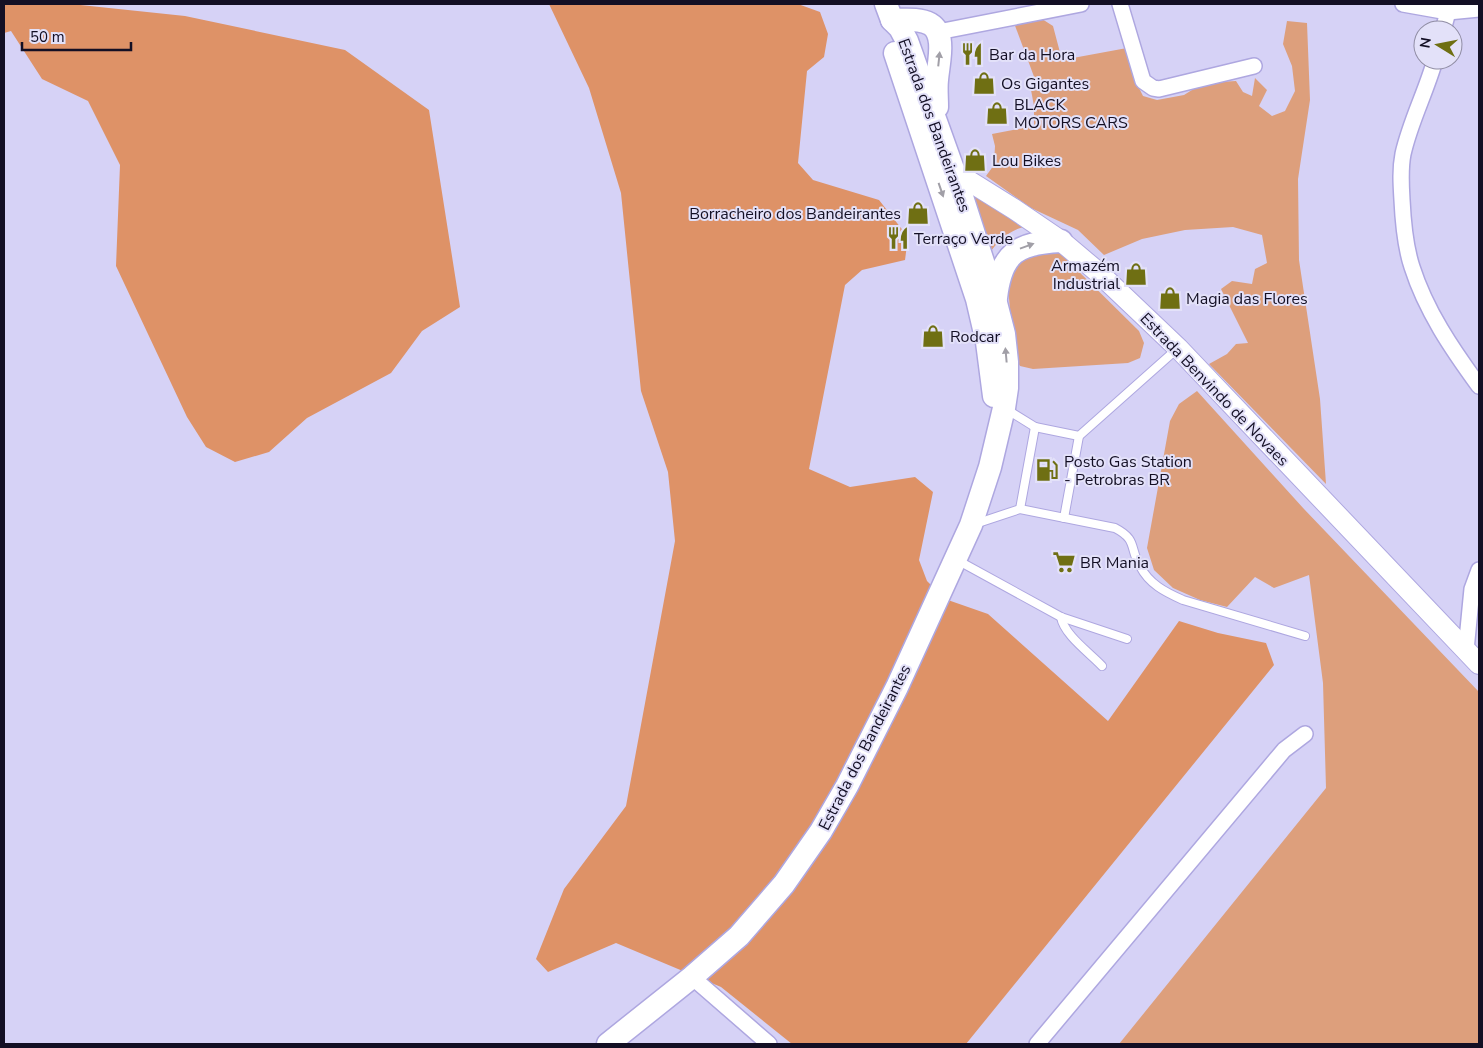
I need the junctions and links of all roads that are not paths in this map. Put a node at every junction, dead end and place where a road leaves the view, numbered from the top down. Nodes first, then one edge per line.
1 (1081, 4) edge
2 (1120, 4) edge
3 (1410, 4) edge
4 (1479, 9) edge
5 (889, 12) edge
6 (1448, 12) junction
7 (1446, 20) edge
8 (938, 32) junction
9 (1254, 66) dead end
10 (1431, 70) edge
11 (932, 135) junction
12 (954, 172) junction
13 (1061, 241) junction
14 (996, 299) junction
15 (1178, 348) junction
16 (1479, 386) edge
17 (1004, 408) junction
18 (1035, 427) junction
19 (1078, 436) junction
20 (997, 437) junction
21 (1020, 509) junction
22 (1064, 518) junction
23 (971, 525) junction
24 (956, 560) junction
25 (1479, 570) edge
26 (1061, 617) junction
27 (1305, 636) dead end
28 (1127, 639) dead end
29 (1466, 650) junction
30 (1479, 664) edge
31 (1102, 666) dead end
32 (1305, 734) dead end
33 (692, 977) junction
34 (608, 1044) edge
35 (769, 1044) edge
36 (1037, 1044) edge

1 - 8 street
2 - 9 street
3 - 6 street
4 - 6 street
5 - 8 main road
5 - 11 main road, Estrada dos Bandeirantes
6 - 7 street
11 -> 8 main road
10 - 16 street
11 - 12 main road, Estrada dos Bandeirantes
11 -> 20 main road, Estrada dos Bandeirantes
12 - 13 street, Estrada Benvindo de Novaes
12 - 14 main road, Estrada dos Bandeirantes
14 -> 13 main road
13 - 15 street, Estrada Benvindo de Novaes
17 -> 14 main road, Estrada dos Bandeirantes
15 - 19 lane
15 - 29 street, Estrada Benvindo de Novaes
17 - 18 lane
17 - 20 main road, Estrada dos Bandeirantes
18 - 19 lane
18 - 21 lane
19 - 22 lane
20 - 23 main road, Estrada dos Bandeirantes
21 - 22 lane
21 - 23 lane
22 - 27 lane
23 - 24 main road, Estrada dos Bandeirantes
24 - 26 lane
24 - 33 main road, Estrada dos Bandeirantes
25 - 29 street
26 - 28 lane
26 - 31 lane
29 - 30 street, Estrada Benvindo de Novaes
32 - 36 street
33 - 34 main road, Estrada dos Bandeirantes
33 - 35 street

